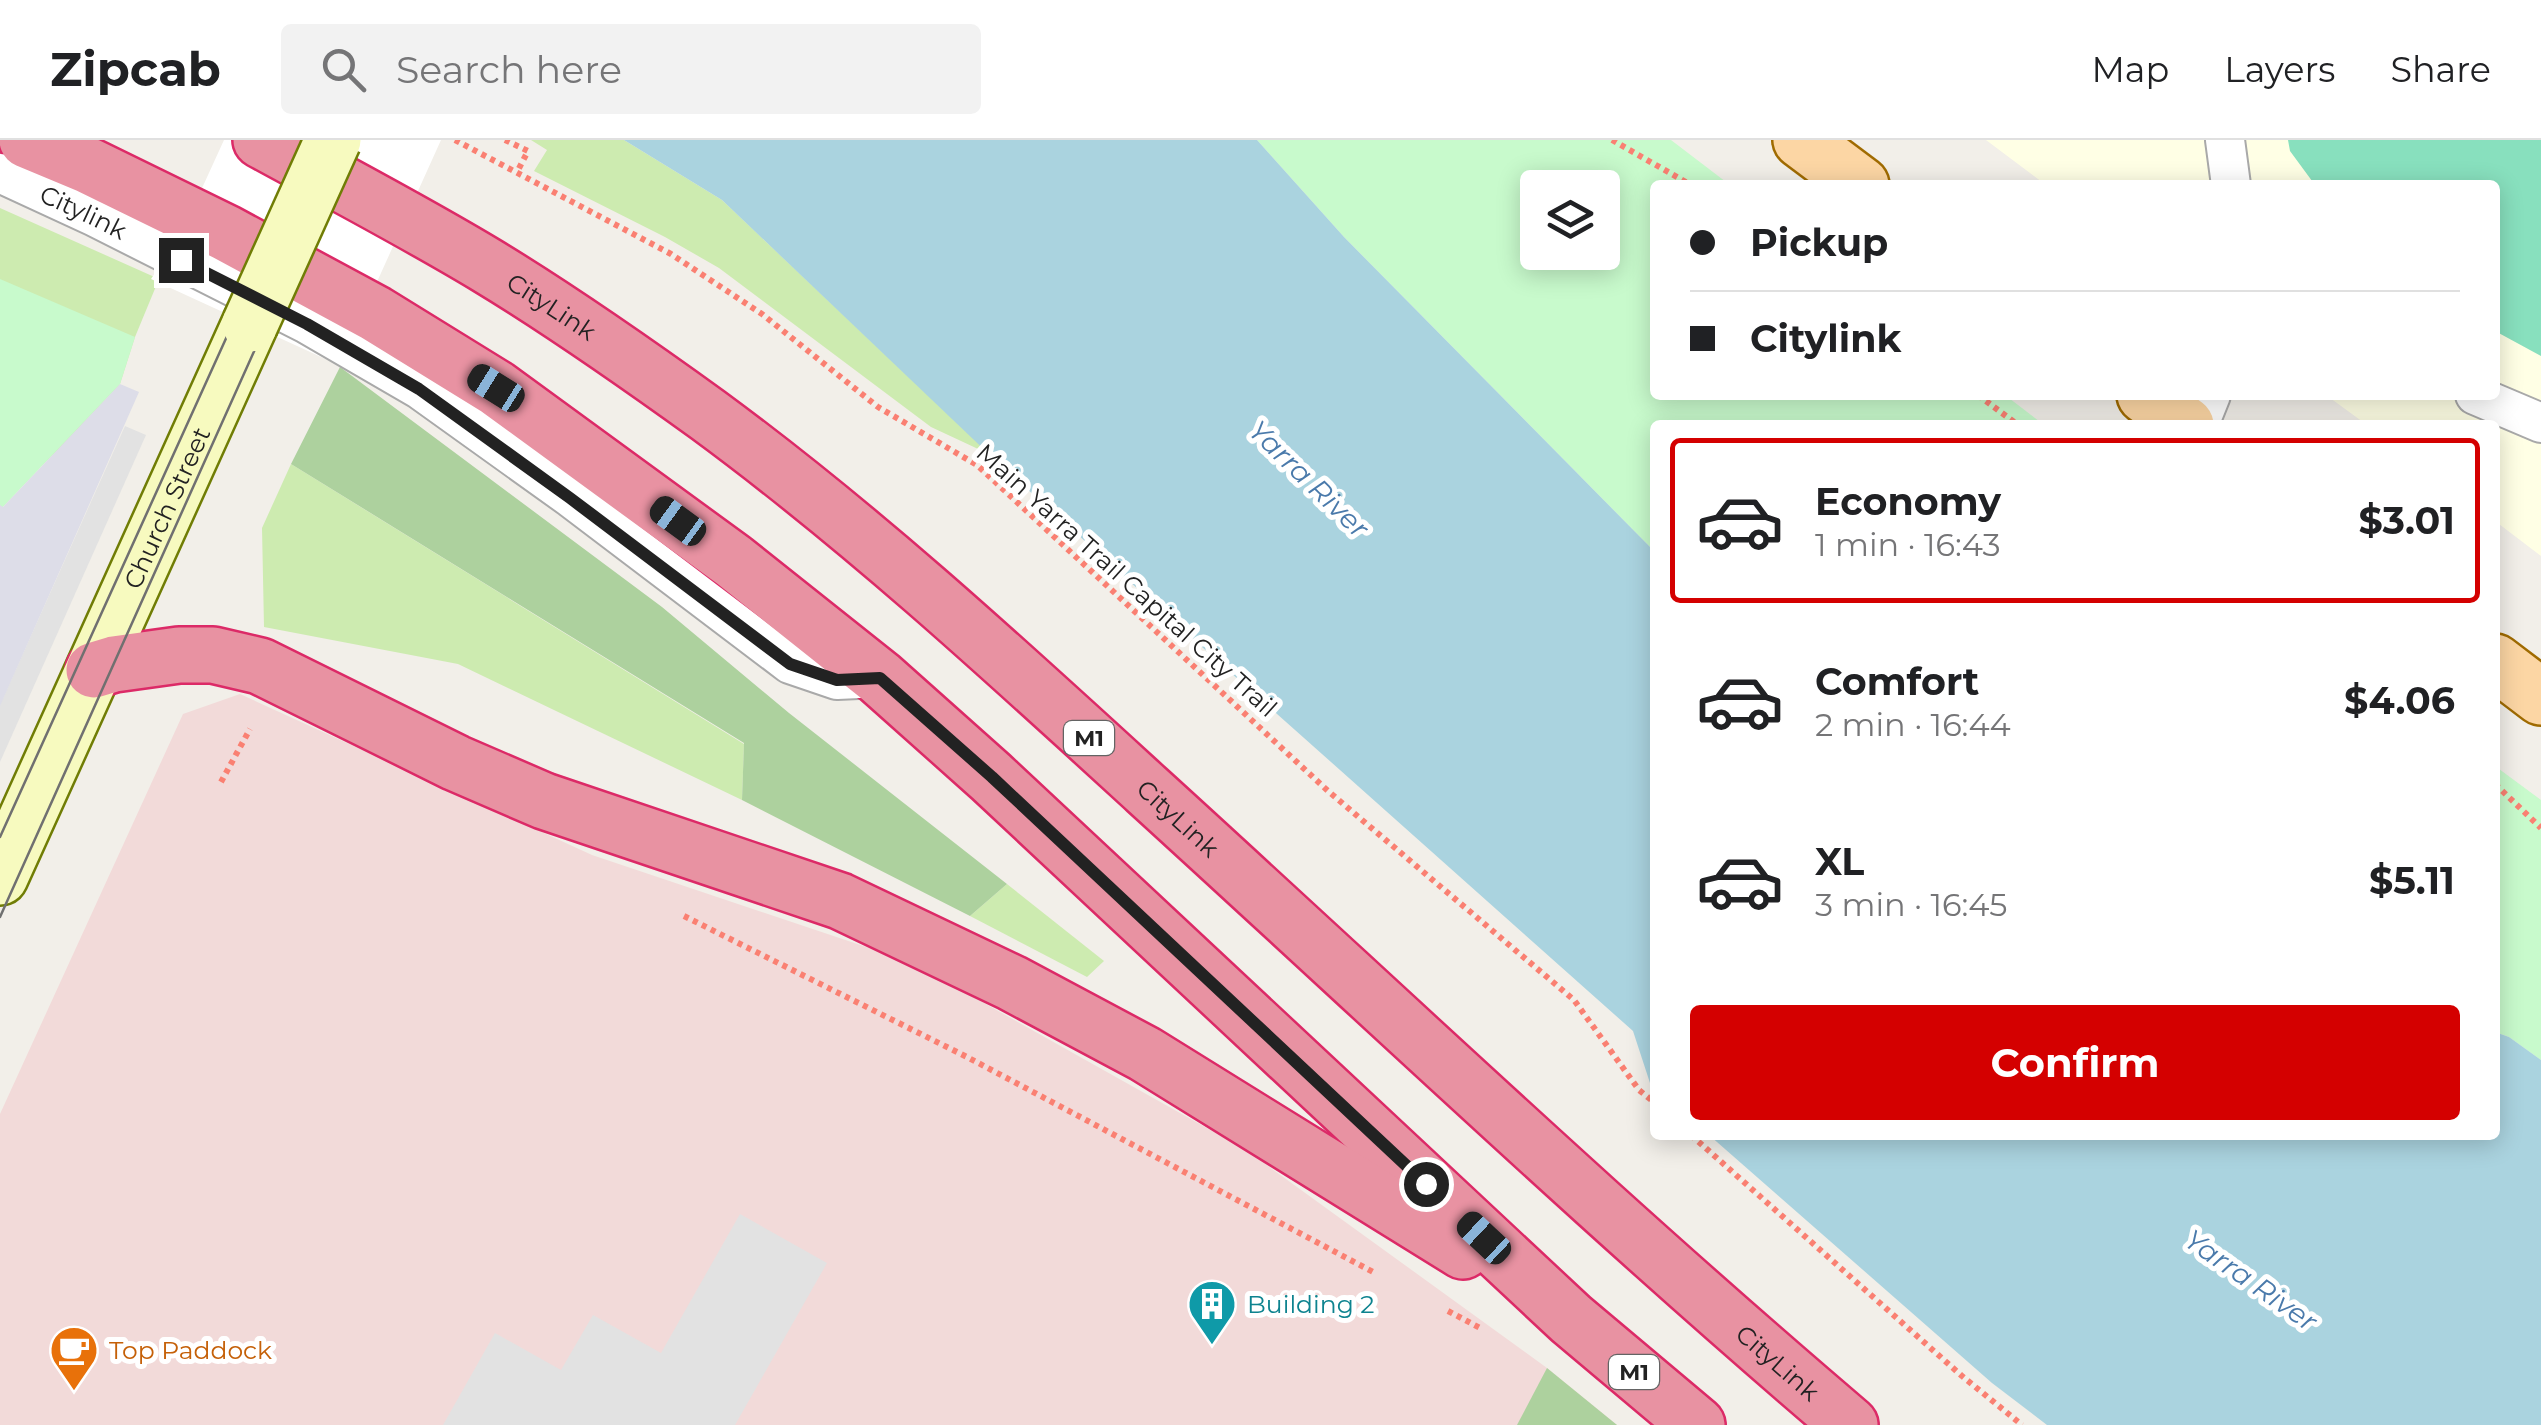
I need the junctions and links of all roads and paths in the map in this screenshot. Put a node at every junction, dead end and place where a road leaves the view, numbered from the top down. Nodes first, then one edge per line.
1 (27, 140) edge
2 (261, 140) edge
3 (333, 140) edge
4 (455, 140) edge
5 (505, 140) edge
6 (1612, 140) edge
7 (1800, 140) edge
8 (2225, 140) edge
9 (517, 172) junction
10 (0, 173) edge
11 (1682, 180) edge
12 (1854, 180) edge
13 (2230, 180) edge
14 (1985, 400) edge
15 (2152, 400) edge
16 (2487, 400) edge
17 (2011, 420) edge
18 (2179, 420) edge
19 (2541, 423) edge
20 (2500, 666) edge
21 (94, 670) junction
22 (880, 678) junction
23 (2541, 698) edge
24 (2500, 789) edge
25 (2541, 828) edge
26 (0, 877) edge
27 (676, 912) dead end
28 (1650, 1099) edge
29 (1697, 1140) edge
30 (1381, 1276) dead end
31 (1432, 1302) dead end
32 (1571, 1319) junction
33 (1482, 1329) dead end
34 (1696, 1425) edge
35 (1850, 1425) edge
36 (2022, 1425) edge

1 - 22 highway, M1
2 - 35 highway, CityLink / M1
3 - 21 main road, Church Street, bridge
4 - 9 path, Main Yarra Trail Capital City Trail
5 - 9 path
6 - 11 path
7 - 12 main road
8 - 13 lane
9 - 28 path, Main Yarra Trail Capital City Trail
10 - 22 lane, Citylink
14 - 17 path
15 - 18 main road
16 - 19 lane
20 - 23 main road
21 - 26 main road, Church Street
21 - 32 highway
22 - 32 highway, M1
24 - 25 path
27 - 30 path
29 - 36 path
31 - 33 path
32 - 34 highway, M1

